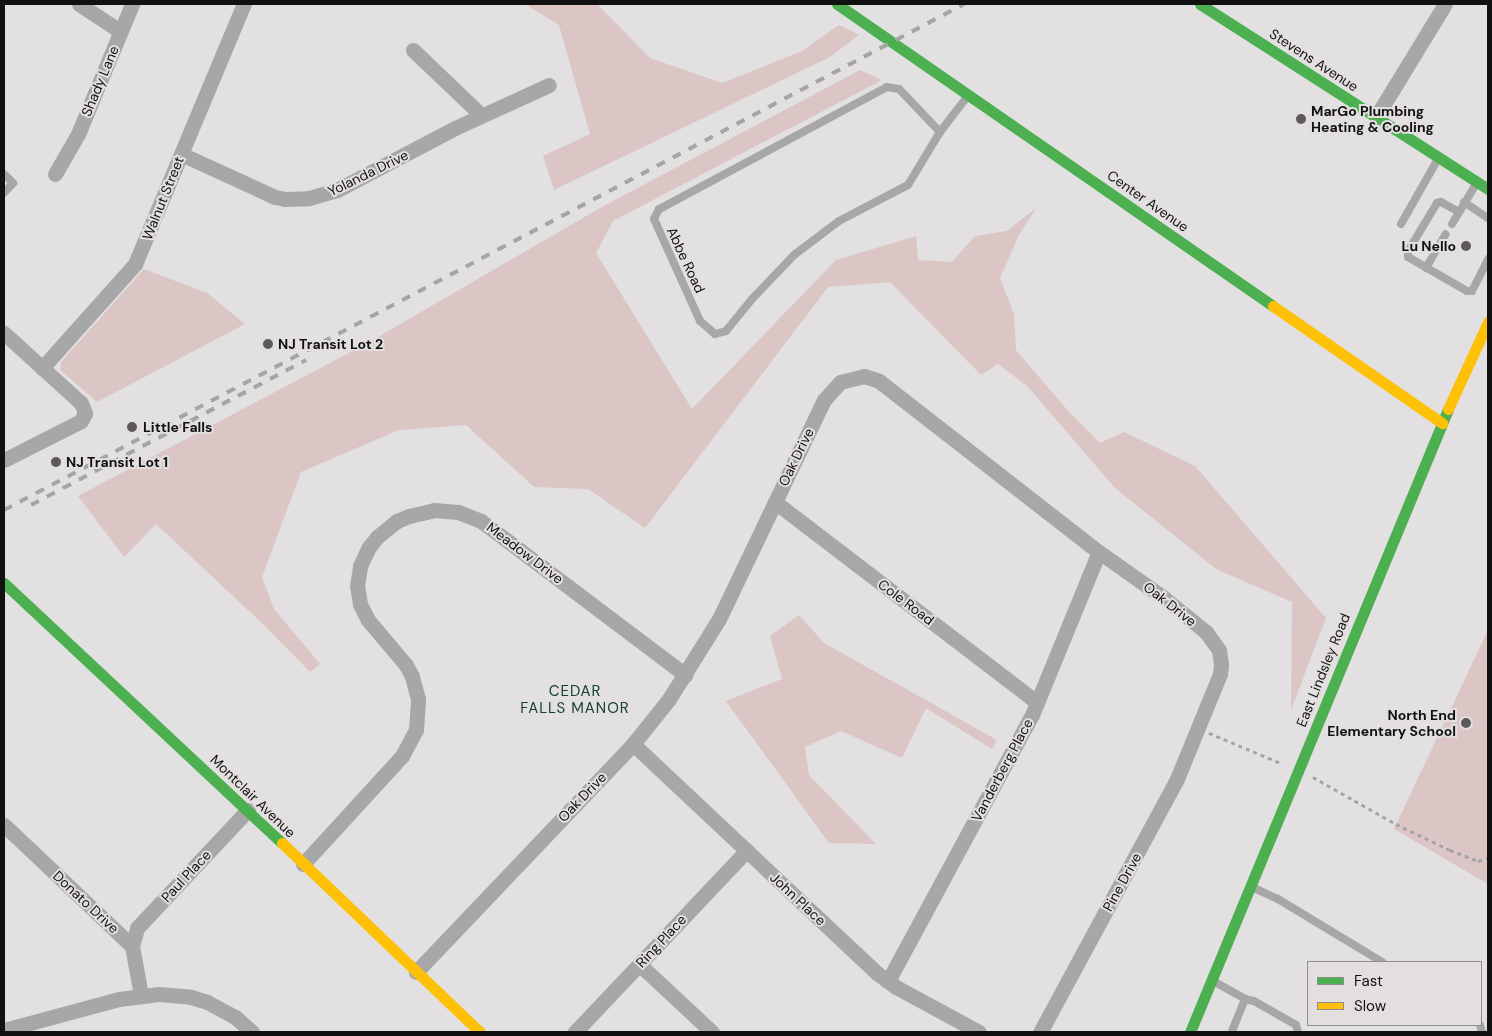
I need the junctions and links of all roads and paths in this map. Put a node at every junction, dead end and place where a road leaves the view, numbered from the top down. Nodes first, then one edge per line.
1 (79, 4) edge
2 (132, 4) edge
3 (244, 4) edge
4 (837, 4) edge
5 (1200, 4) edge
6 (1445, 4) edge
7 (120, 32) junction
8 (414, 50) dead end
9 (549, 85) dead end
10 (968, 95) junction
11 (481, 115) junction
12 (1376, 117) junction
13 (940, 132) junction
14 (181, 154) junction
15 (1439, 158) junction
16 (4, 174) edge
17 (55, 174) dead end
18 (1476, 182) junction
19 (1488, 190) edge
20 (4, 193) edge
21 (1464, 202) junction
22 (1459, 212) junction
23 (1488, 218) edge
24 (1401, 224) dead end
25 (1452, 224) dead end
26 (1446, 234) dead end
27 (1488, 259) edge
28 (1426, 268) junction
29 (1480, 276) junction
30 (1488, 279) edge
31 (1488, 322) edge
32 (4, 333) edge
33 (42, 368) junction
34 (1442, 422) junction
35 (4, 460) edge
36 (775, 502) junction
37 (1099, 552) junction
38 (4, 583) edge
39 (685, 675) junction
40 (1037, 702) junction
41 (1199, 729) junction
42 (633, 744) junction
43 (1298, 770) junction
44 (248, 810) junction
45 (4, 825) edge
46 (747, 850) junction
47 (1488, 858) edge
48 (302, 864) junction
49 (1250, 886) junction
50 (132, 946) junction
51 (1380, 961) edge
52 (639, 964) junction
53 (416, 972) junction
54 (1211, 980) junction
55 (888, 982) junction
56 (141, 994) junction
57 (1245, 999) junction
58 (4, 1030) edge
59 (252, 1032) edge
60 (480, 1032) edge
61 (575, 1032) edge
62 (712, 1032) edge
63 (979, 1032) edge
64 (1040, 1032) edge
65 (1190, 1032) edge
66 (1232, 1032) edge
67 (1298, 1032) edge

1 - 7 street, Shady Lane
2 - 7 street
3 - 14 street, Walnut Street
4 - 10 street, Center Avenue
5 - 12 street, Stevens Avenue
6 - 12 street
7 - 17 street, Shady Lane
8 - 11 street
9 - 11 street, Yolanda Drive
10 - 13 lane, Abbe Road
10 - 34 street, Center Avenue
11 - 14 street, Yolanda Drive
12 - 15 street, Stevens Avenue
13 - 13 lane, Abbe Road
14 - 33 street, Walnut Street
15 - 18 street, Stevens Avenue
15 - 24 lane
16 - 20 lane
18 - 19 street, Stevens Avenue
18 - 21 lane
21 - 22 lane
21 - 23 lane
22 - 25 lane
22 - 28 lane
26 - 28 lane
27 - 29 lane
28 - 29 lane
29 - 30 lane
31 - 34 street, East Lindsley Road
32 - 33 street
33 - 35 street
34 - 43 street, East Lindsley Road
36 - 37 street, Oak Drive
36 - 39 street, Oak Drive
36 - 40 street, Cole Road
37 - 40 street, Vanderberg Place
37 - 41 street, Oak Drive
38 - 44 street, Montclair Avenue
39 - 42 street, Oak Drive
39 - 48 street, Meadow Drive
40 - 55 street, Vanderberg Place
41 - 43 path
41 - 64 street, Pine Drive
42 - 46 street, John Place
42 - 53 street, Oak Drive
43 - 47 path
43 - 49 street, East Lindsley Road
44 - 48 street, Montclair Avenue
44 - 50 street, Paul Place
45 - 50 street, Donato Drive
46 - 52 street, Ring Place
46 - 55 street, John Place
48 - 53 street, Montclair Avenue
49 - 51 lane
49 - 54 street, East Lindsley Road
50 - 56 street
52 - 61 street, Ring Place
52 - 62 street
53 - 60 street, Montclair Avenue
54 - 57 lane
54 - 65 street, East Lindsley Road
55 - 63 street, John Place
56 - 58 street
56 - 59 street
57 - 66 lane
57 - 67 lane

